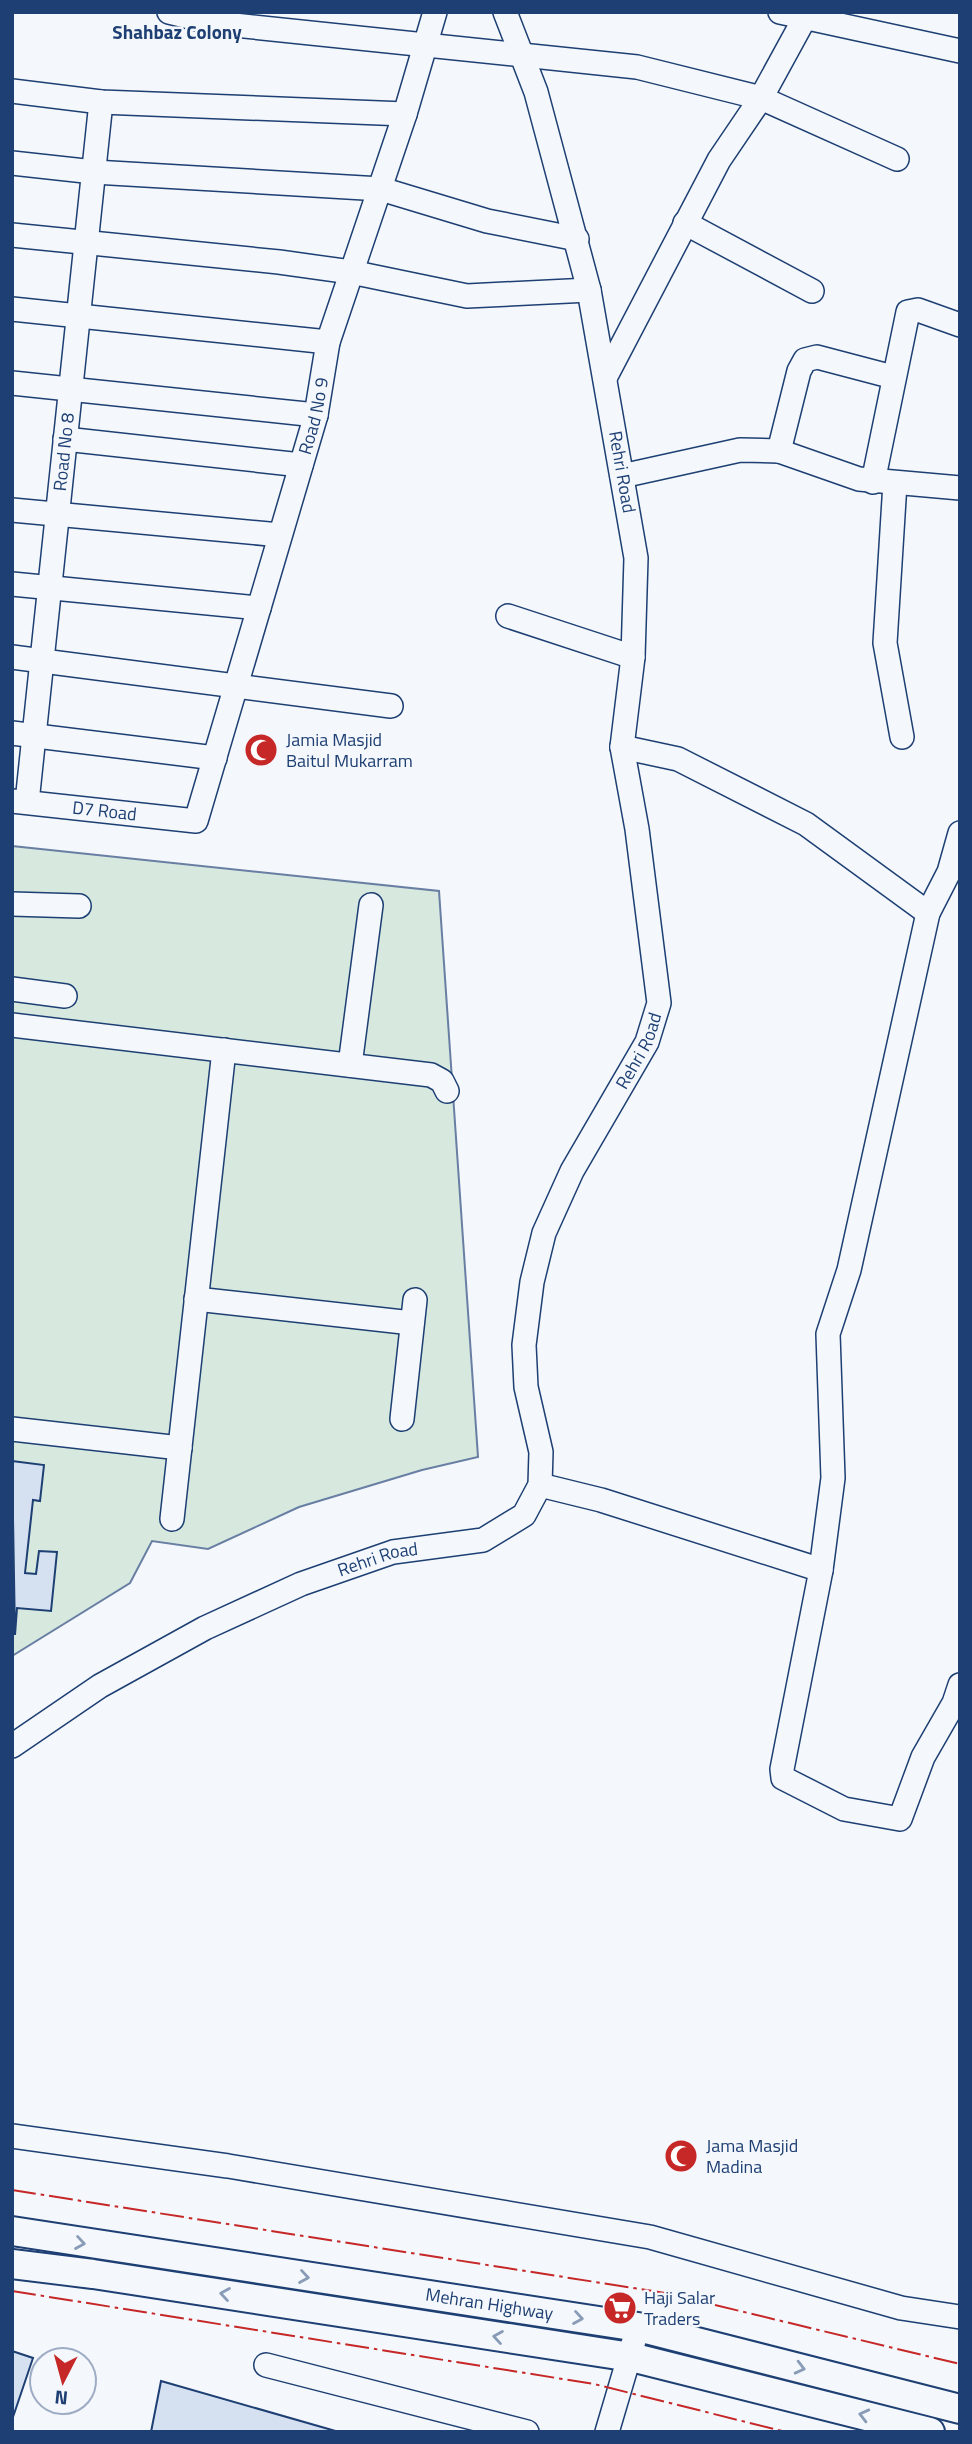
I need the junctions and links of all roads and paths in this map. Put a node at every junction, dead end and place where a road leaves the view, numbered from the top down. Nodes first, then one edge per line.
1 (169, 12) edge
2 (435, 12) edge
3 (506, 12) edge
4 (780, 12) edge
5 (808, 15) edge
6 (426, 44) junction
7 (960, 51) edge
8 (522, 57) junction
9 (12, 91) edge
10 (761, 98) junction
11 (101, 102) junction
12 (405, 114) junction
13 (897, 159) dead end
14 (12, 163) edge
15 (94, 172) junction
16 (381, 189) junction
17 (685, 223) junction
18 (12, 235) edge
19 (577, 239) junction
20 (86, 241) junction
21 (351, 272) junction
22 (589, 290) junction
23 (812, 291) dead end
24 (12, 309) edge
25 (78, 316) junction
26 (960, 325) edge
27 (328, 342) junction
28 (893, 377) junction
29 (605, 378) junction
30 (12, 383) edge
31 (71, 388) junction
32 (316, 415) junction
33 (65, 439) junction
34 (779, 451) junction
35 (302, 465) junction
36 (622, 476) junction
37 (884, 483) junction
38 (960, 488) edge
39 (12, 510) edge
40 (58, 514) junction
41 (280, 536) junction
42 (12, 584) edge
43 (50, 587) junction
44 (259, 608) junction
45 (508, 616) dead end
46 (12, 657) edge
47 (633, 657) junction
48 (42, 661) junction
49 (236, 685) junction
50 (391, 706) dead end
51 (23, 734) edge
52 (902, 737) dead end
53 (622, 747) junction
54 (215, 758) junction
55 (19, 801) edge
56 (196, 821) joint
57 (960, 834) edge
58 (12, 904) edge
59 (371, 905) dead end
60 (79, 906) dead end
61 (928, 913) junction
62 (12, 989) edge
63 (65, 996) dead end
64 (12, 1025) edge
65 (223, 1050) junction
66 (349, 1065) junction
67 (446, 1090) dead end
68 (197, 1299) junction
69 (402, 1419) dead end
70 (12, 1429) edge
71 (180, 1448) junction
72 (540, 1485) junction
73 (173, 1519) dead end
74 (821, 1570) junction
75 (960, 1685) edge
76 (12, 1745) edge
77 (12, 2136) edge
78 (12, 2231) edge
79 (12, 2264) edge
80 (960, 2317) edge
81 (638, 2327) junction
82 (631, 2357) junction
83 (265, 2365) dead end
84 (960, 2409) edge
85 (915, 2430) edge
86 (527, 2432) edge
87 (607, 2432) edge

1 - 6 street
2 - 6 street, Road No 9
3 - 8 street, Rehri Road
4 - 5 street
5 - 7 street
5 - 10 street
6 - 8 street
6 - 12 street, Road No 9
8 - 10 street
8 - 19 street, Rehri Road
9 - 11 street
10 - 13 street
10 - 17 street
11 - 12 street
11 - 15 street, Road No 8
12 - 16 street, Road No 9
14 - 15 street
15 - 16 street
15 - 20 street, Road No 8
16 - 19 street
16 - 21 street, Road No 9
17 - 23 street
17 - 29 street
18 - 20 street
19 - 22 street, Rehri Road
20 - 21 street
20 - 25 street, Road No 8
21 - 22 street
21 - 27 street, Road No 9
22 - 29 street, Rehri Road
24 - 25 street
25 - 27 street
25 - 31 street, Road No 8
26 - 28 street
27 - 32 street, Road No 9
28 - 34 street
28 - 37 street
29 - 36 street, Rehri Road
30 - 31 street
31 - 32 street
31 - 33 street, Road No 8
32 - 35 street, Road No 9
33 - 35 street
33 - 40 street, Road No 8
34 - 36 street
34 - 37 street
35 - 41 street, Road No 9
36 - 47 street, Rehri Road
37 - 38 street
37 - 52 street
39 - 40 street
40 - 41 street
40 - 43 street, Road No 8
41 - 44 street, Road No 9
42 - 43 street
43 - 44 street
43 - 48 street, Road No 8
44 - 49 street, Road No 9
45 - 47 street
46 - 48 street
47 - 53 street, Rehri Road
48 - 49 street
48 - 51 street, Road No 8
49 - 50 street
49 - 54 street, Road No 9
51 - 54 street
51 - 55 street, Road No 8
53 - 61 street
53 - 72 street, Rehri Road
54 - 56 street, Road No 9
55 - 56 street, D7 Road
57 - 61 street
58 - 60 street
59 - 66 street
61 - 74 street
62 - 63 street
64 - 65 street
65 - 66 street
65 - 68 street
66 - 67 street
68 - 69 street
68 - 71 street
70 - 71 street
71 - 73 street
72 - 74 street
72 - 76 street, Rehri Road
74 - 75 street
77 - 80 street
78 -> 81 main road, Mehran Highway
82 -> 79 main road
81 - 82 street
81 -> 84 main road, Mehran Highway
85 -> 82 main road
82 - 87 street
83 - 86 street

